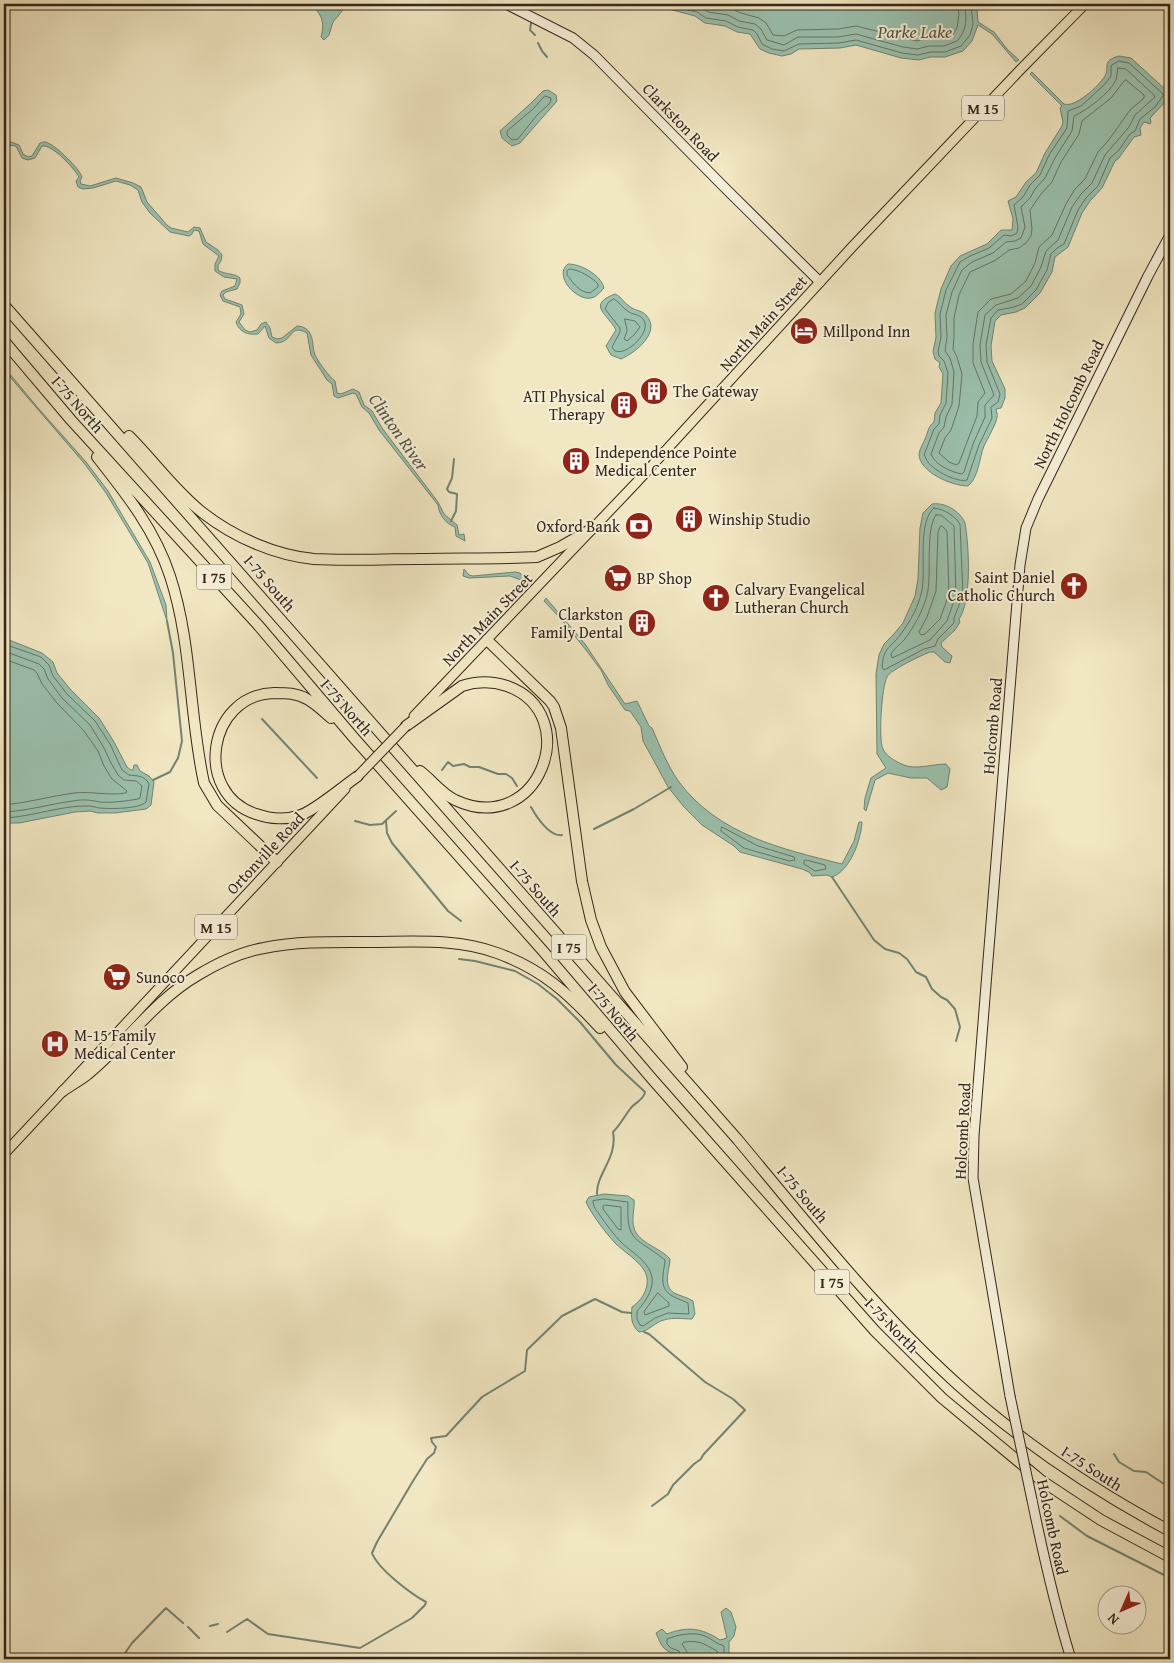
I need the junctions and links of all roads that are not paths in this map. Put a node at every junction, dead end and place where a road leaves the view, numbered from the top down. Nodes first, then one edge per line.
1 (506, 4) edge
2 (1084, 6) edge
3 (1170, 235) edge
4 (820, 282) junction
5 (4, 304) edge
6 (4, 341) edge
7 (75, 384) junction
8 (72, 420) junction
9 (595, 527) junction
10 (1018, 595) joint
11 (487, 640) junction
12 (406, 726) junction
13 (354, 738) junction
14 (399, 755) junction
15 (358, 776) junction
16 (277, 862) junction
17 (653, 1080) junction
18 (63, 1090) junction
19 (738, 1140) junction
20 (4, 1154) edge
21 (1170, 1530) edge
22 (1170, 1557) edge
23 (1071, 1659) edge

1 - 4 street, Clarkston Road
2 - 4 main road, North Main Street / M 15
3 - 10 street, North Holcomb Road
4 - 9 main road, North Main Street / M 15
5 - 7 highway, I-75 South / I 75
6 - 8 highway, I-75 North / I 75
7 - 9 highway
7 - 14 highway, I-75 South / I 75
8 - 13 highway, I-75 North / I 75
8 - 16 highway
9 - 11 main road, North Main Street / M 15
10 - 23 street, Holcomb Road, bridge
11 - 12 main road, North Main Street / M 15
11 - 19 highway
12 - 14 highway
12 - 15 main road, Ortonville Road / M 15, bridge
13 - 15 highway
13 - 17 highway, I-75 North / I 75
14 - 19 highway, I-75 South / I 75
15 - 16 main road, Ortonville Road / M 15
16 - 18 main road, Ortonville Road / M 15
17 - 18 highway
17 - 22 highway, I-75 North / I 75
18 - 20 main road, Ortonville Road / M 15
19 - 21 highway, I-75 South / I 75

